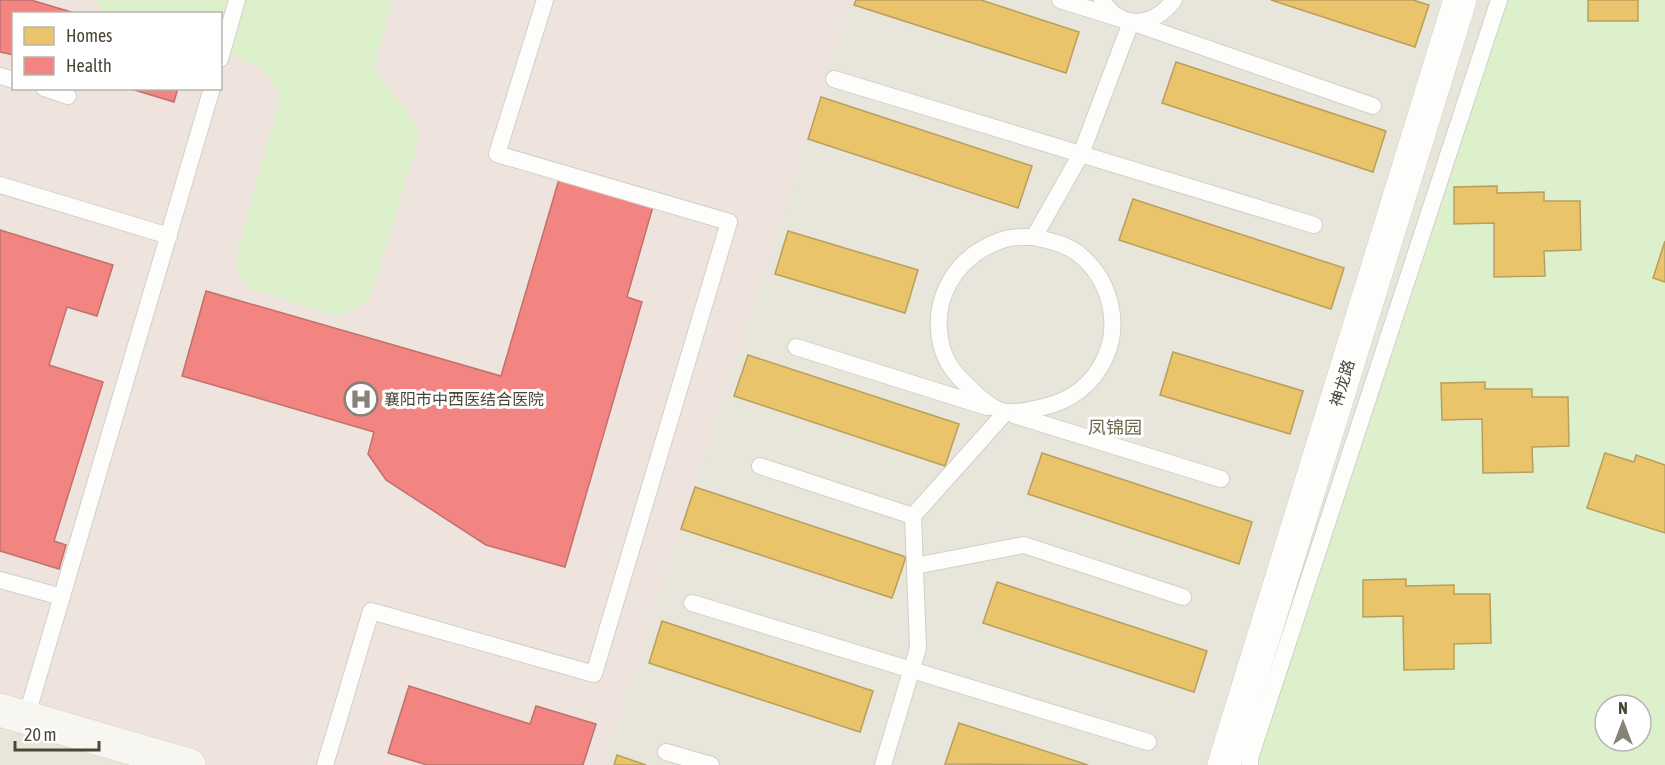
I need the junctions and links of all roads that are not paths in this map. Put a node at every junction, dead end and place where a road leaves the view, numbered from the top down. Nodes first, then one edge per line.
1 (237, 0) edge
2 (545, 0) edge
3 (1060, 0) edge
4 (1102, 0) edge
5 (1174, 0) edge
6 (1460, 0) edge
7 (1499, 0) edge
8 (1131, 22) junction
9 (222, 52) edge
10 (834, 79) dead end
11 (50, 90) edge
12 (211, 90) edge
13 (68, 96) dead end
14 (1373, 106) dead end
15 (1081, 154) junction
16 (0, 185) edge
17 (1314, 225) dead end
18 (169, 236) junction
19 (1034, 237) junction
20 (796, 347) dead end
21 (1005, 413) junction
22 (760, 466) dead end
23 (1221, 479) dead end
24 (913, 516) junction
25 (915, 566) junction
26 (0, 580) edge
27 (62, 597) junction
28 (1183, 597) dead end
29 (692, 603) dead end
30 (912, 670) junction
31 (13, 714) edge
32 (1148, 742) dead end
33 (666, 752) dead end
34 (189, 765) edge
35 (325, 765) edge
36 (711, 765) edge
37 (883, 765) edge
38 (1224, 765) edge
39 (1250, 765) edge

1 - 9 lane
2 - 35 lane
3 - 8 lane
4 - 8 lane
5 - 8 lane
6 - 38 street, 神龙路
7 - 39 lane
8 - 14 lane
8 - 15 lane
10 - 15 lane
11 - 13 lane
12 - 18 lane
15 - 17 lane
15 - 19 lane
16 - 18 lane
18 - 27 lane
19 - 21 lane
19 - 21 lane
20 - 21 lane
21 - 23 lane
21 - 24 lane
22 - 24 lane
24 - 25 lane
25 - 28 lane
25 - 30 lane
26 - 27 lane
27 - 31 lane
29 - 30 lane
30 - 32 lane
30 - 37 lane
31 - 34 street
33 - 36 lane

